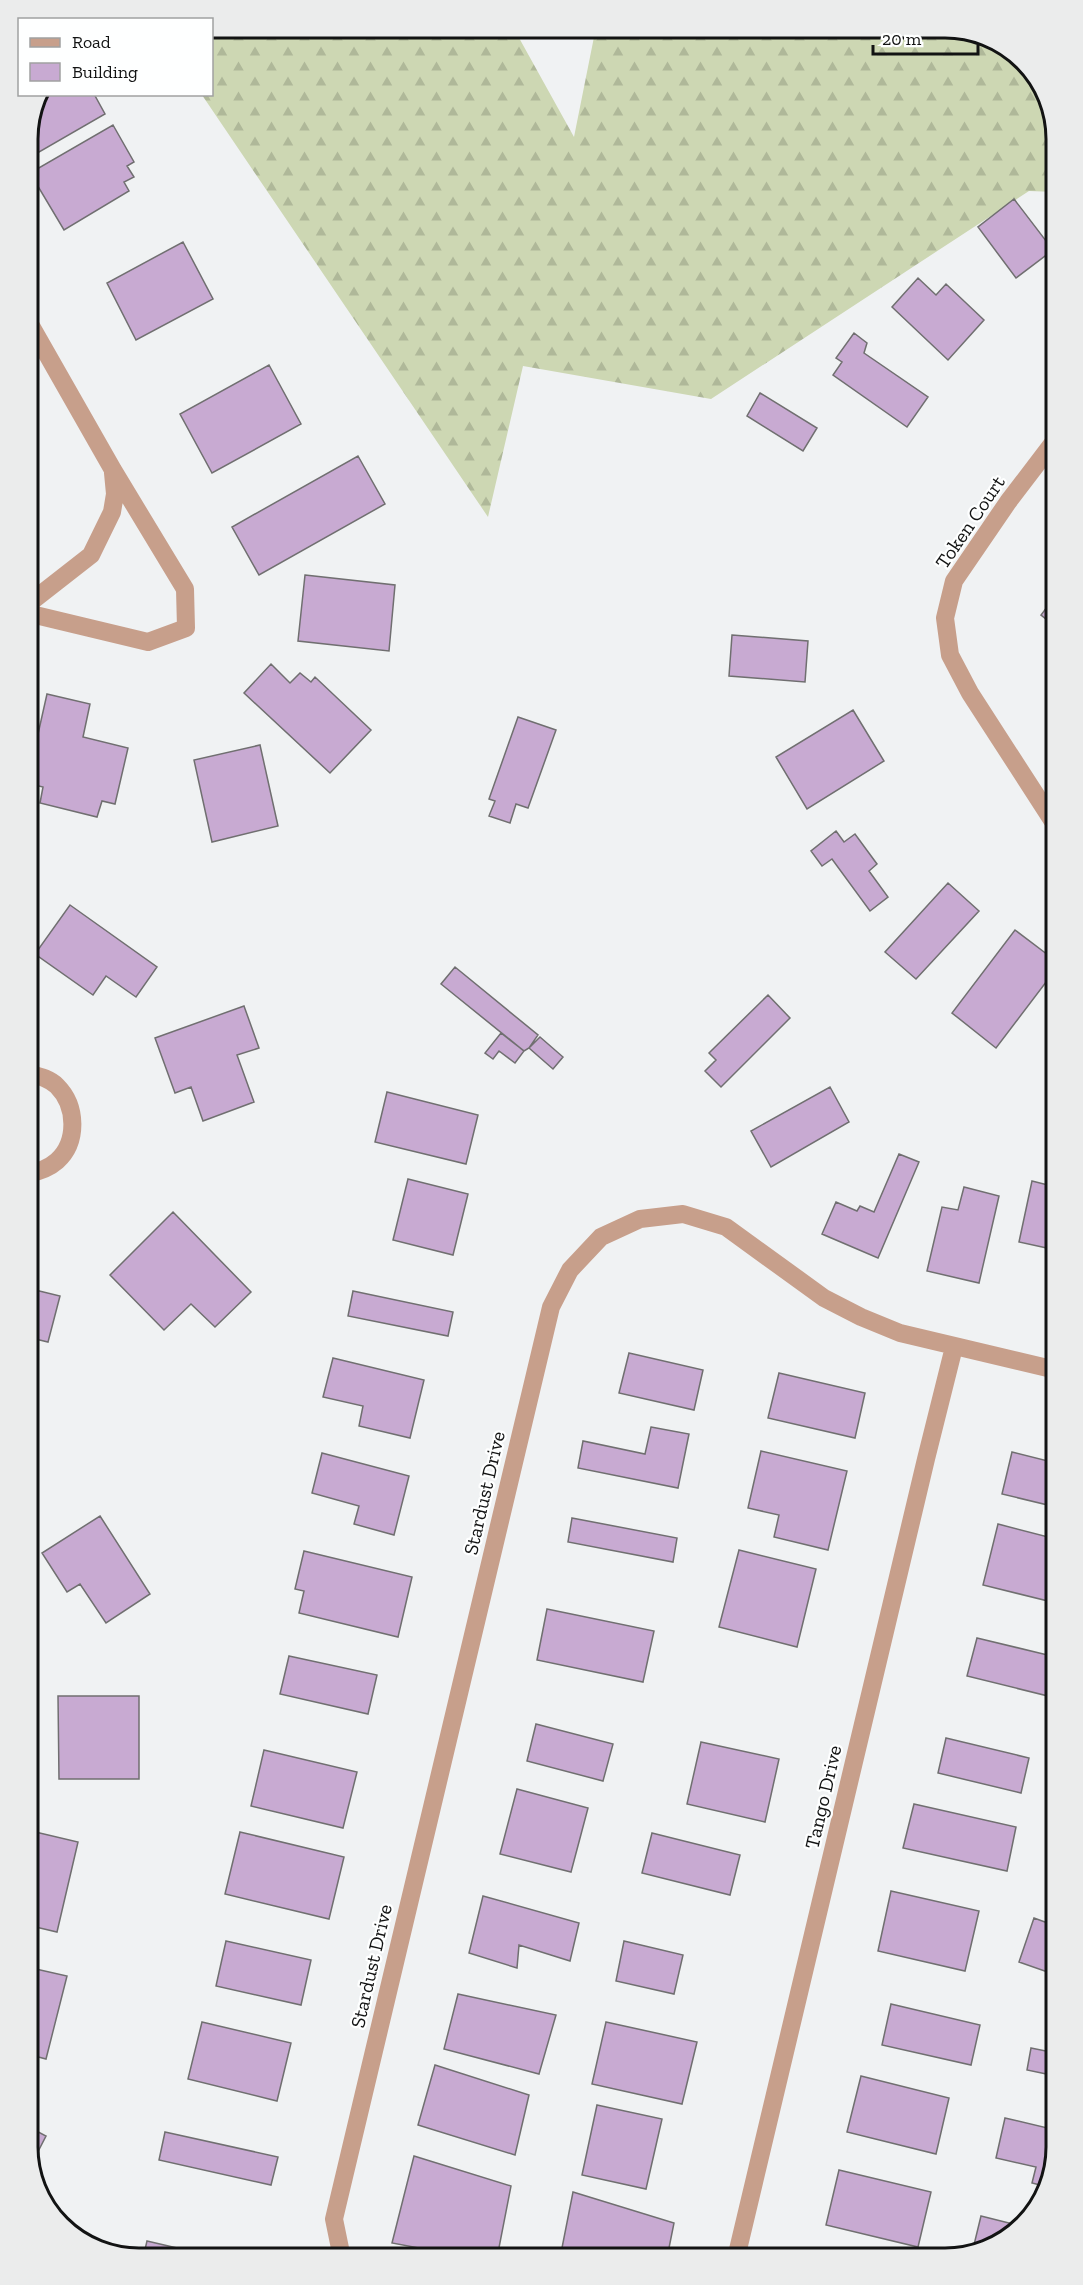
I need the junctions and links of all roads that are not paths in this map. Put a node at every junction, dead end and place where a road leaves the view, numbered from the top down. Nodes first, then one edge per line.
1 (38, 338) edge
2 (1046, 452) edge
3 (113, 470) junction
4 (38, 596) edge
5 (38, 616) edge
6 (1046, 811) edge
7 (38, 1075) edge
8 (38, 1171) edge
9 (954, 1347) junction
10 (1046, 1368) edge
11 (340, 2247) edge
12 (738, 2248) edge

1 - 3 street
2 - 6 street, Token Court
3 - 4 street
3 - 5 street
7 - 8 street
9 - 10 street, Stardust Drive
9 - 11 street, Stardust Drive
9 - 12 street, Tango Drive

